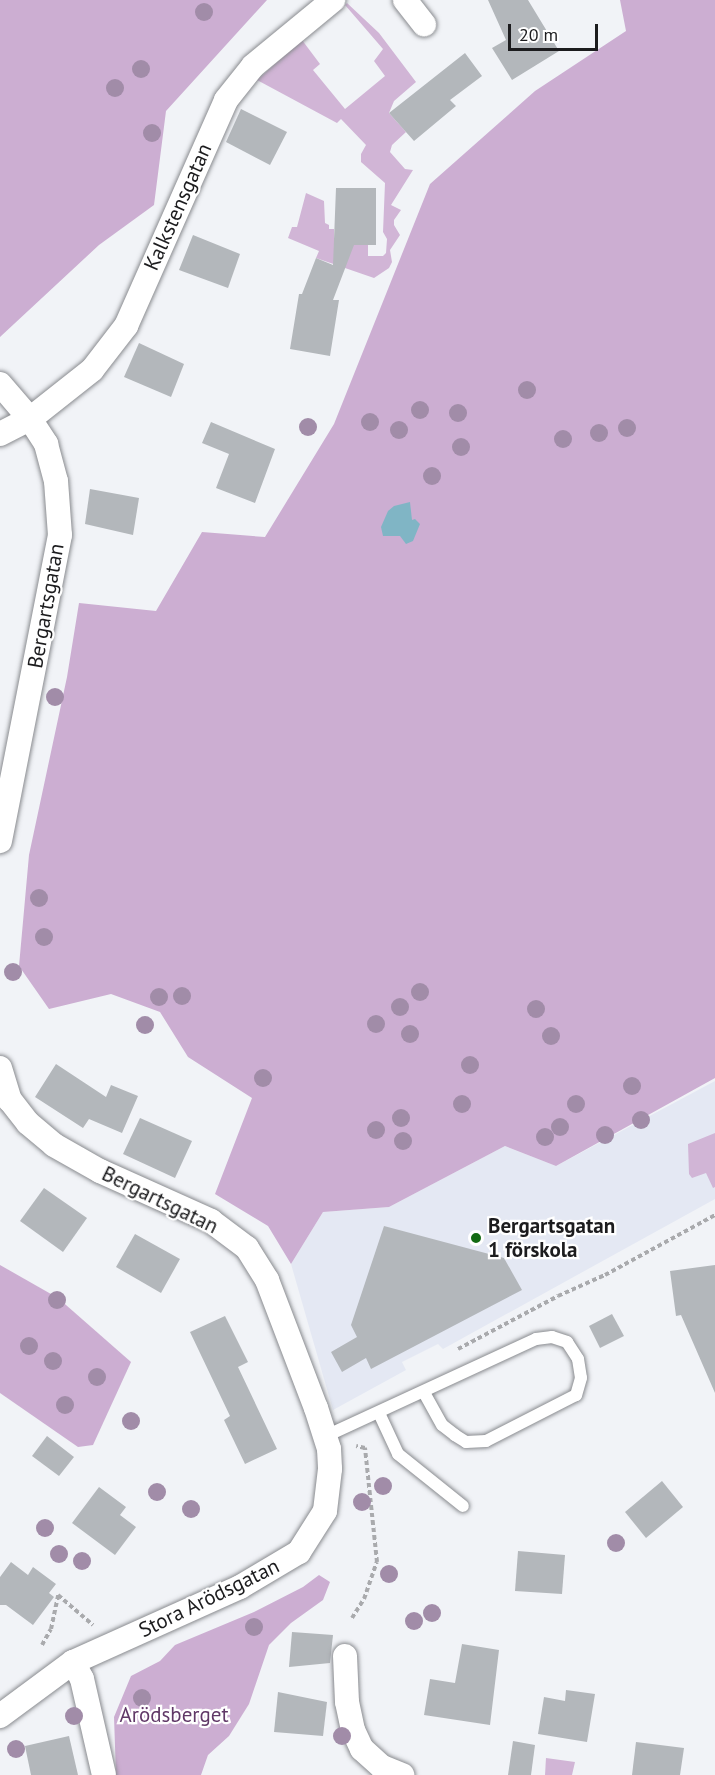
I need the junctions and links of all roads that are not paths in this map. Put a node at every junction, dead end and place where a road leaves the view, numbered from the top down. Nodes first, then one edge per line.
1 (333, 0) edge
2 (405, 0) edge
3 (424, 24) dead end
4 (0, 384) edge
5 (30, 419) junction
6 (0, 434) edge
7 (4, 804) edge
8 (0, 841) edge
9 (0, 1068) edge
10 (424, 1393) junction
11 (379, 1413) junction
12 (323, 1428) junction
13 (463, 1506) dead end
14 (345, 1656) dead end
15 (73, 1662) junction
16 (0, 1716) edge
17 (104, 1775) edge
18 (402, 1775) edge

1 - 5 street, Kalkstensgatan
2 - 3 street
4 - 5 street, Bergartsgatan
5 - 6 street, Kalkstensgatan
5 - 7 street, Bergartsgatan
7 - 8 street, Bergartsgatan
9 - 12 street, Bergartsgatan
10 - 10 lane
10 - 11 lane
11 - 12 lane
11 - 13 lane
12 - 15 street, Stora Arödsgatan
14 - 18 street
15 - 16 street, Stora Arödsgatan
15 - 17 street

